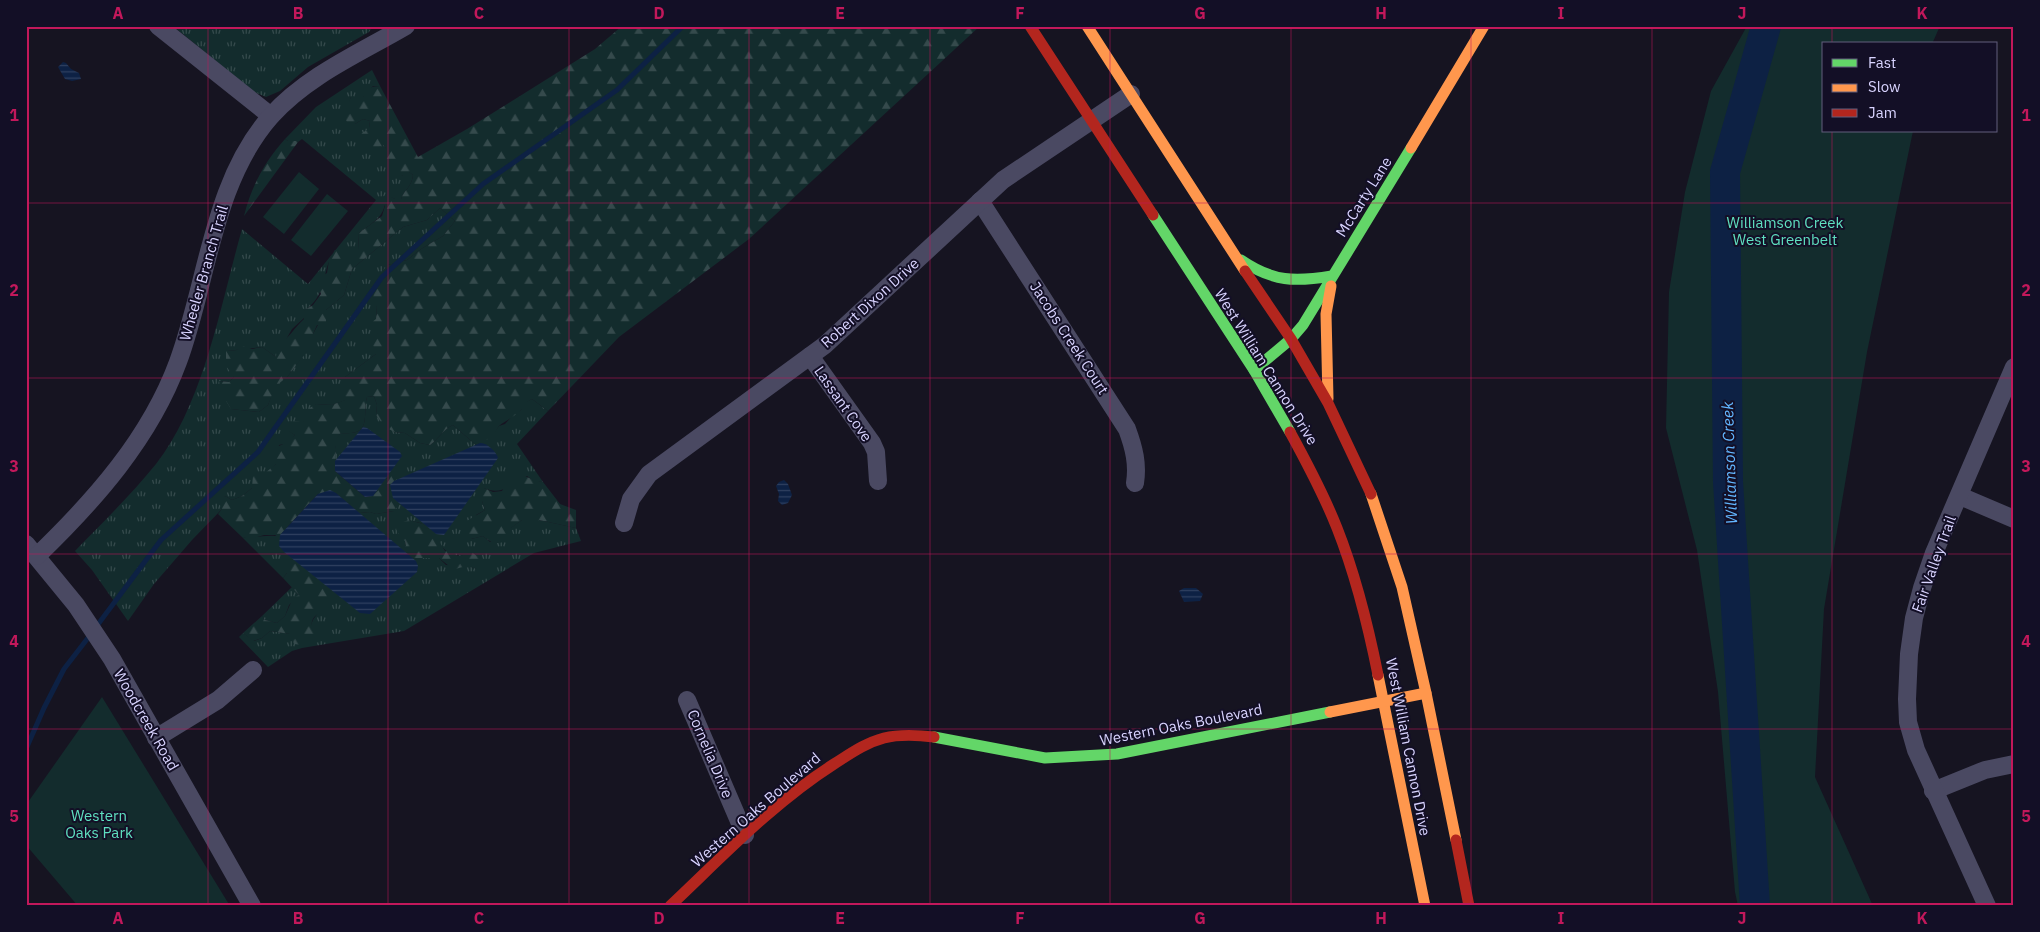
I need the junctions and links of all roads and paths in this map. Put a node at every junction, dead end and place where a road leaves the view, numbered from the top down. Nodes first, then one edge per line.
1 (158, 26) edge
2 (1030, 26) edge
3 (1087, 26) edge
4 (1484, 26) edge
5 (396, 29) edge
6 (1131, 94) junction
7 (271, 116) junction
8 (1090, 120) junction
9 (980, 200) junction
10 (1232, 253) junction
11 (1332, 276) junction
12 (1291, 339) junction
13 (810, 356) junction
14 (2014, 367) edge
15 (1254, 370) junction
16 (1328, 404) junction
17 (878, 481) dead end
18 (1135, 483) dead end
19 (1960, 496) junction
20 (2014, 519) edge
21 (624, 523) dead end
22 (32, 550) edge
23 (253, 670) dead end
24 (1426, 693) junction
25 (687, 700) dead end
26 (1384, 702) junction
27 (156, 738) junction
28 (2014, 764) edge
29 (1933, 791) junction
30 (745, 835) junction
31 (252, 906) edge
32 (670, 906) edge
33 (1425, 906) edge
34 (1469, 906) edge
35 (1987, 906) edge

1 - 7 street
2 - 8 main road, West William Cannon Drive
3 - 6 main road, West William Cannon Drive
4 - 11 main road, McCarty Lane
5 - 7 street, Wheeler Branch Trail
6 - 8 street, Robert Dixon Drive
6 - 10 main road, West William Cannon Drive
7 - 22 street, Wheeler Branch Trail
8 - 9 street, Robert Dixon Drive
8 - 15 main road, West William Cannon Drive
9 - 13 street, Robert Dixon Drive
9 - 18 street, Jacobs Creek Court
10 - 11 main road
10 - 12 main road, West William Cannon Drive
11 - 12 main road, McCarty Lane
11 - 16 main road
12 - 15 main road, McCarty Lane
12 - 16 main road, West William Cannon Drive
13 - 17 street, Lassant Cove
13 - 21 street, Robert Dixon Drive
14 - 19 street, Fair Valley Trail
15 - 26 main road, West William Cannon Drive
16 - 24 main road, West William Cannon Drive
19 - 20 street
19 - 29 street, Fair Valley Trail
22 - 27 street, Woodcreek Road
23 - 27 street
24 - 26 main road, Western Oaks Boulevard
24 - 34 main road, West William Cannon Drive
25 - 30 street, Cornelia Drive
26 - 30 main road, Western Oaks Boulevard
26 - 33 main road, West William Cannon Drive
27 - 31 street, Woodcreek Road
28 - 29 street
29 - 35 street, Fair Valley Trail
30 - 32 main road, Western Oaks Boulevard

